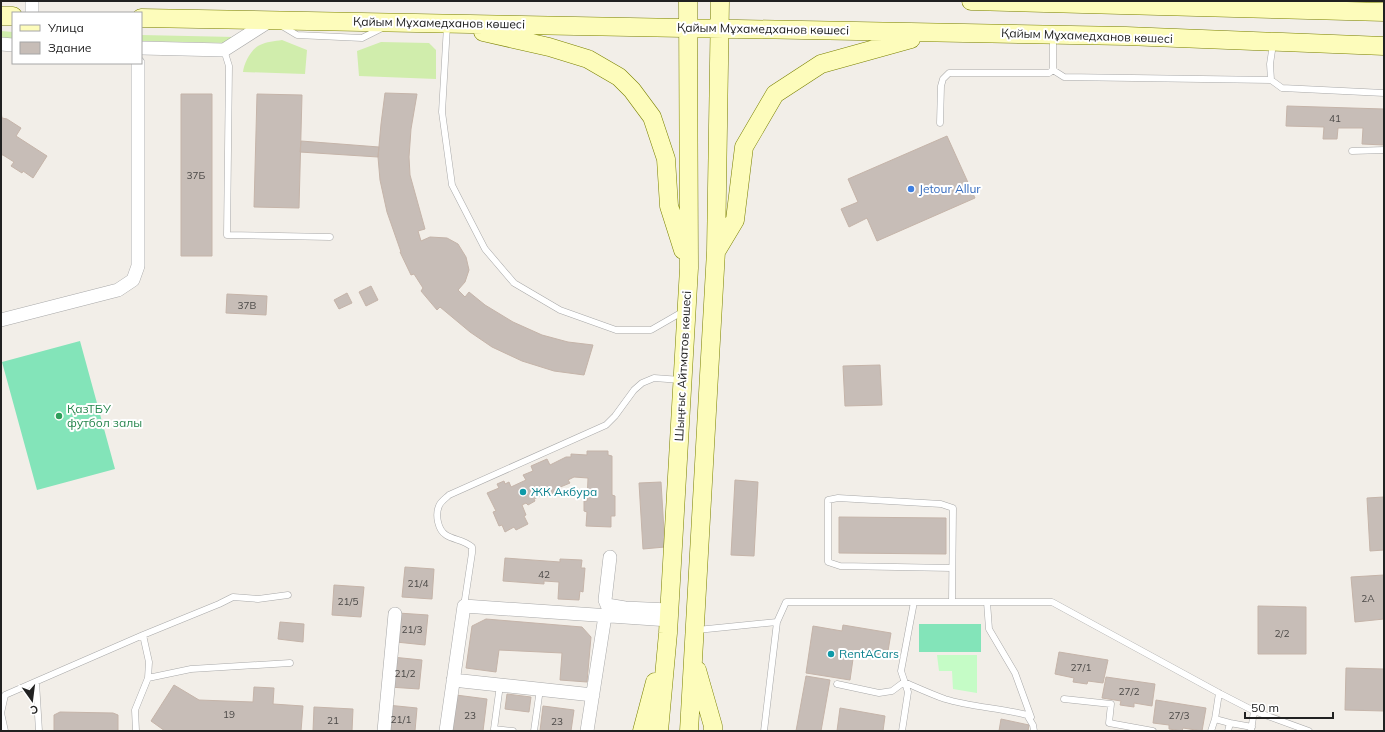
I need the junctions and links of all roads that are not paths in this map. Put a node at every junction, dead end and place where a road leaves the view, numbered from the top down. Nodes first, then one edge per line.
1 (32, 1) edge
2 (688, 1) edge
3 (720, 1) edge
4 (971, 1) edge
5 (1067, 2) edge
6 (1232, 5) edge
7 (32, 12) edge
8 (1384, 12) edge
9 (1, 16) edge
10 (12, 16) edge
11 (142, 18) edge
12 (271, 20) junction
13 (447, 23) junction
14 (688, 28) junction
15 (720, 29) junction
16 (936, 33) junction
17 (1053, 35) junction
18 (1273, 43) junction
19 (1, 44) edge
20 (12, 45) edge
21 (1384, 46) edge
22 (142, 48) edge
23 (224, 50) junction
24 (138, 64) edge
25 (1053, 70) junction
26 (1271, 80) junction
27 (1384, 93) edge
28 (940, 123) dead end
29 (1384, 150) edge
30 (1352, 151) dead end
31 (330, 237) dead end
32 (716, 251) junction
33 (688, 268) junction
34 (686, 310) junction
35 (1, 320) edge
36 (682, 380) junction
37 (610, 558) dead end
38 (952, 568) junction
39 (288, 595) dead end
40 (914, 602) junction
41 (952, 602) junction
42 (987, 602) junction
43 (464, 606) junction
44 (395, 614) dead end
45 (605, 616) junction
46 (669, 621) junction
47 (777, 622) junction
48 (695, 630) junction
49 (143, 635) junction
50 (694, 658) junction
51 (290, 663) dead end
52 (148, 678) junction
53 (453, 680) junction
54 (36, 682) junction
55 (904, 682) junction
56 (837, 684) dead end
57 (500, 685) junction
58 (540, 689) junction
59 (1218, 693) junction
60 (593, 695) junction
61 (1064, 699) dead end
62 (1254, 711) junction
63 (1, 713) edge
64 (1215, 719) junction
65 (1230, 723) junction
66 (1034, 728) edge
67 (1252, 729) edge
68 (5, 731) edge
69 (39, 731) edge
70 (136, 731) edge
71 (384, 731) edge
72 (446, 731) edge
73 (513, 731) edge
74 (534, 731) edge
75 (587, 731) edge
76 (642, 731) edge
77 (659, 731) edge
78 (689, 731) edge
79 (713, 731) edge
80 (764, 731) edge
81 (902, 731) edge
82 (1153, 731) edge
83 (1211, 731) edge
84 (1228, 731) edge
85 (1309, 731) edge

1 - 7 street
2 - 14 main road, Шыңғыс Айтматов көшесі
3 - 15 main road
4 - 5 main road
5 - 6 main road
6 - 8 main road
9 - 10 main road
11 - 12 main road, Қайым Мұхамедханов көшесі
12 - 13 main road, Қайым Мұхамедханов көшесі
12 - 23 street
13 - 14 main road, Қайым Мұхамедханов көшесі
13 - 33 main road
13 - 34 lane
14 - 15 main road, Қайым Мұхамедханов көшесі
14 - 33 main road, Шыңғыс Айтматов көшесі
15 - 16 main road, Қайым Мұхамедханов көшесі
15 - 32 main road
16 - 17 main road, Қайым Мұхамедханов көшесі
16 - 32 main road
17 - 18 main road, Қайым Мұхамедханов көшесі
17 - 25 lane
18 - 21 main road, Қайым Мұхамедханов көшесі
18 - 26 lane
19 - 20 street
22 - 23 street
23 - 31 lane
24 - 35 street
25 - 26 lane
25 - 28 lane
26 - 27 lane
29 - 30 lane
32 - 48 main road
33 - 34 main road, Шыңғыс Айтматов көшесі
34 - 36 main road, Шыңғыс Айтматов көшесі
36 - 43 lane
36 - 46 main road, Шыңғыс Айтматов көшесі
37 - 46 street
38 - 38 lane
38 - 41 lane
39 - 49 lane
40 - 41 lane
40 - 47 lane
40 - 55 lane
41 - 42 lane
42 - 59 lane
42 - 66 lane
43 - 45 street
43 - 53 street
44 - 71 street
45 - 46 street
45 - 60 street
46 - 76 main road
46 - 77 main road, Шыңғыс Айтматов көшесі
47 - 48 lane
47 - 80 lane
48 - 50 main road
49 - 52 lane
49 - 54 lane
50 - 78 main road
50 - 79 main road
51 - 52 lane
52 - 70 lane
53 - 57 street
53 - 72 street
54 - 63 lane
54 - 69 lane
55 - 56 lane
55 - 66 lane
55 - 81 lane
57 - 58 street
57 - 73 lane
58 - 60 street
58 - 74 lane
59 - 62 lane
59 - 64 lane
60 - 75 street
61 - 82 lane
62 - 67 lane
62 - 85 lane
63 - 68 lane
64 - 65 lane
64 - 83 lane
65 - 67 lane
65 - 84 lane

